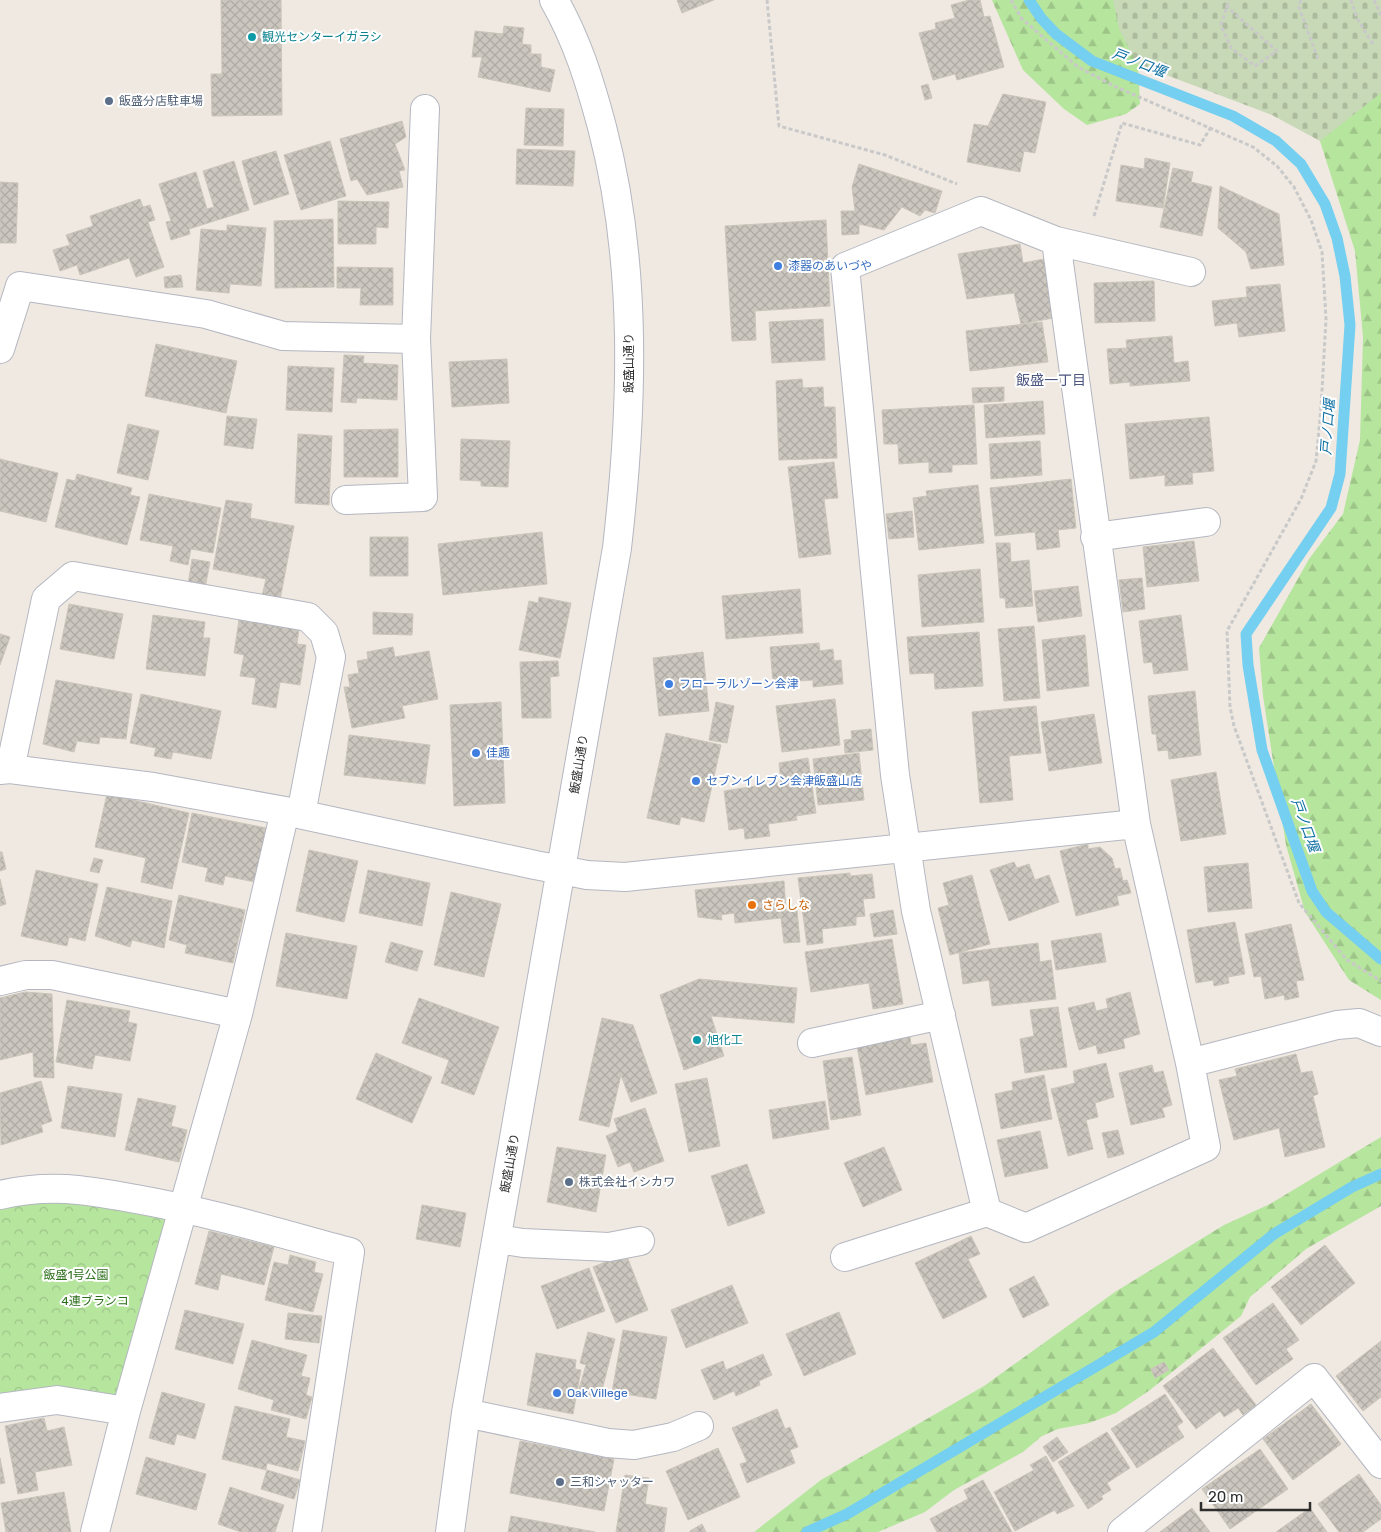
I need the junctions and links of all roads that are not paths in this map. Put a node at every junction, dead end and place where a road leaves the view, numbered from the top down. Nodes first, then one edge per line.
1 (554, 0) edge
2 (425, 109) dead end
3 (1056, 241) junction
4 (1191, 272) dead end
5 (416, 339) junction
6 (0, 349) edge
7 (346, 500) dead end
8 (1206, 522) dead end
9 (1095, 537) junction
10 (5, 769) edge
11 (293, 812) junction
12 (1136, 824) junction
13 (906, 846) junction
14 (562, 870) junction
15 (0, 981) edge
16 (238, 1014) junction
17 (941, 1015) junction
18 (1381, 1032) edge
19 (812, 1043) dead end
20 (1190, 1063) junction
21 (0, 1195) edge
22 (185, 1208) junction
23 (987, 1212) junction
24 (497, 1239) junction
25 (640, 1241) dead end
26 (845, 1257) dead end
27 (0, 1408) edge
28 (126, 1410) junction
29 (466, 1413) junction
30 (699, 1426) dead end
31 (1381, 1464) edge
32 (95, 1532) edge
33 (307, 1532) edge
34 (450, 1532) edge
35 (1122, 1532) edge

1 - 14 street, 飯盛山通り
2 - 5 street
3 - 4 street
3 - 9 street
3 - 13 street
5 - 6 street
5 - 7 street
8 - 9 street
9 - 12 street
10 - 11 street
10 - 11 street
11 - 14 street
11 - 16 street
12 - 13 street
12 - 20 street
13 - 14 street
13 - 17 street
14 - 24 street, 飯盛山通り
15 - 16 street
16 - 22 street
17 - 19 street
17 - 23 street
18 - 20 street
20 - 23 street
21 - 22 street
22 - 28 street
22 - 33 street
23 - 26 street
24 - 25 street
24 - 29 street, 飯盛山通り
27 - 28 street
28 - 32 street
29 - 30 street
29 - 34 street, 飯盛山通り
31 - 35 street

